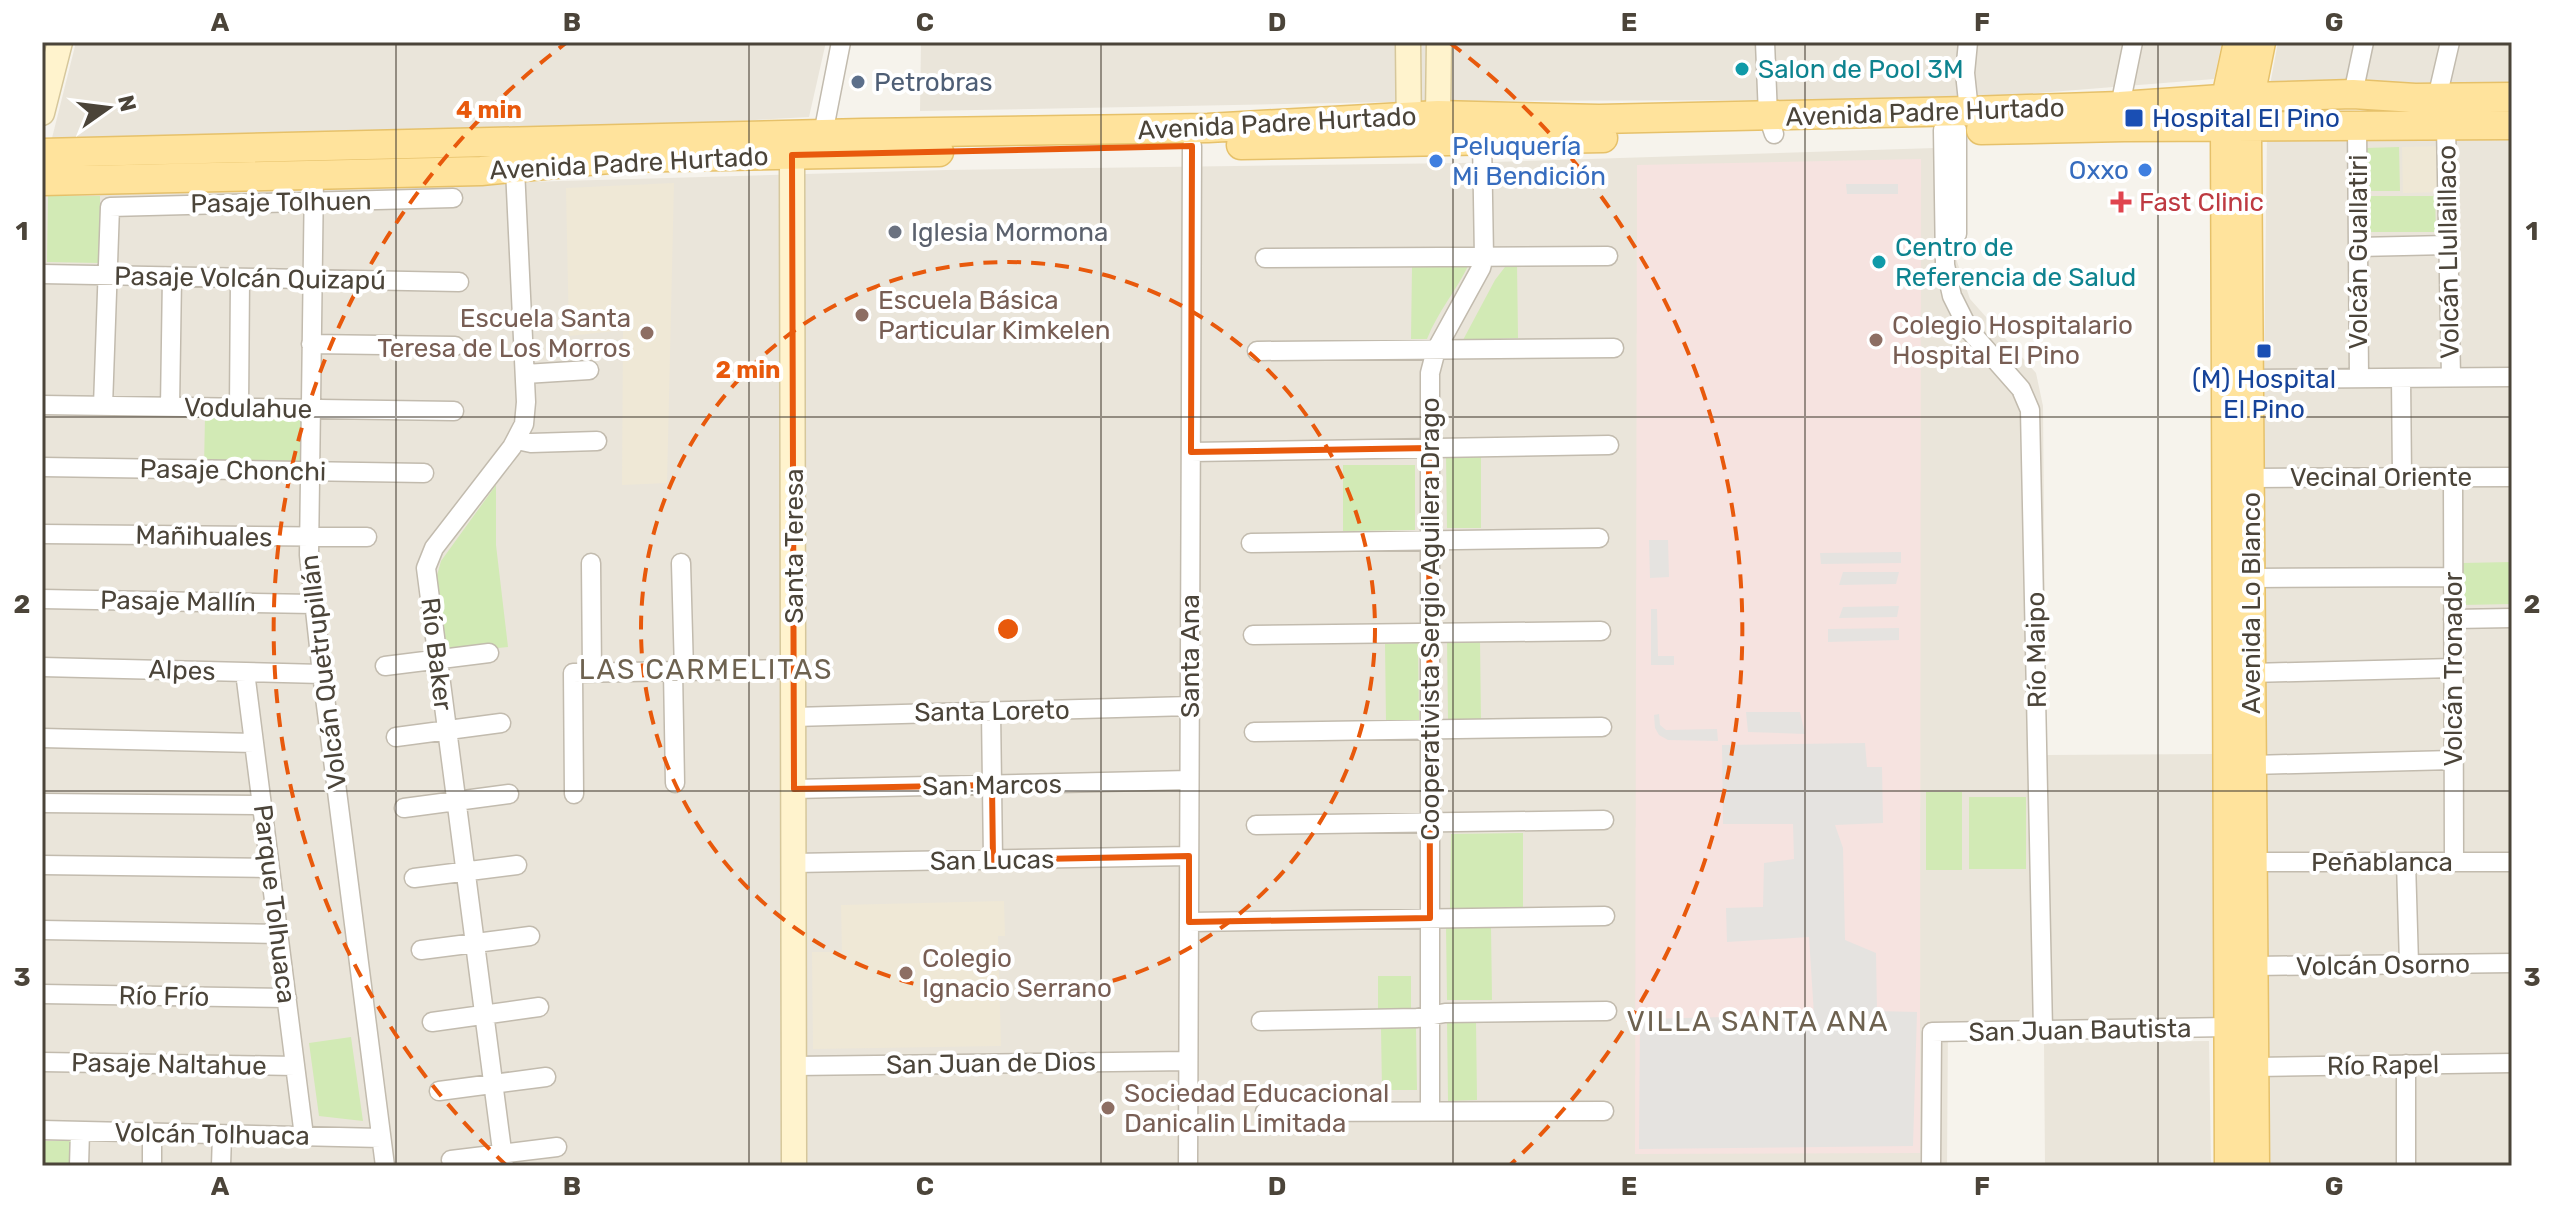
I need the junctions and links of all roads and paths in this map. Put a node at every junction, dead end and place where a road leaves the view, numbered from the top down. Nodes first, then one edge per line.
1 (60, 42) edge
2 (841, 42) edge
3 (1408, 42) edge
4 (1439, 42) edge
5 (1765, 42) edge
6 (1968, 42) edge
7 (2133, 42) edge
8 (2238, 42) edge
9 (2261, 42) edge
10 (2364, 42) edge
11 (2450, 42) edge
12 (2353, 94) junction
13 (2238, 97) junction
14 (2512, 97) edge
15 (2437, 98) junction
16 (2120, 106) junction
17 (42, 113) edge
18 (1956, 124) junction
19 (1771, 125) junction
20 (2512, 125) edge
21 (2357, 126) junction
22 (2446, 126) junction
23 (2236, 127) junction
24 (1422, 129) junction
25 (823, 134) junction
26 (1482, 140) junction
27 (1192, 146) junction
28 (42, 153) edge
29 (792, 155) junction
30 (515, 169) junction
31 (42, 181) edge
32 (314, 188) junction
33 (453, 198) dead end
34 (2448, 245) junction
35 (2358, 247) junction
36 (1608, 256) dead end
37 (1484, 257) junction
38 (1265, 258) dead end
39 (42, 274) edge
40 (106, 276) junction
41 (172, 277) junction
42 (240, 278) junction
43 (312, 279) junction
44 (459, 282) dead end
45 (311, 344) junction
46 (455, 346) dead end
47 (1614, 348) dead end
48 (1436, 350) junction
49 (1257, 351) dead end
50 (589, 370) dead end
51 (525, 374) junction
52 (2451, 377) junction
53 (2512, 377) edge
54 (2359, 378) junction
55 (2401, 378) junction
56 (2249, 379) junction
57 (42, 405) edge
58 (103, 406) junction
59 (170, 407) junction
60 (239, 408) junction
61 (310, 409) junction
62 (454, 411) dead end
63 (517, 440) junction
64 (597, 441) dead end
65 (1609, 445) dead end
66 (1429, 448) junction
67 (1191, 452) junction
68 (42, 467) edge
69 (309, 471) junction
70 (424, 473) dead end
71 (2453, 476) junction
72 (2402, 477) junction
73 (2512, 477) edge
74 (2250, 478) junction
75 (42, 534) edge
76 (367, 537) dead end
77 (308, 538) junction
78 (1599, 538) dead end
79 (1429, 541) junction
80 (1251, 543) dead end
81 (591, 563) dead end
82 (681, 563) dead end
83 (2453, 577) junction
84 (2251, 578) junction
85 (42, 599) edge
86 (314, 604) junction
87 (2512, 618) edge
88 (2453, 619) junction
89 (1601, 631) dead end
90 (1430, 632) junction
91 (1253, 635) dead end
92 (489, 653) dead end
93 (438, 660) junction
94 (385, 666) dead end
95 (42, 667) edge
96 (2453, 668) junction
97 (794, 669) junction
98 (678, 671) junction
99 (245, 672) junction
100 (583, 673) junction
101 (2251, 673) junction
102 (322, 674) junction
103 (1190, 706) junction
104 (991, 711) junction
105 (794, 717) junction
106 (501, 723) dead end
107 (1602, 727) dead end
108 (1430, 729) junction
109 (447, 730) junction
110 (1254, 732) dead end
111 (396, 737) dead end
112 (42, 738) edge
113 (254, 743) junction
114 (2453, 760) junction
115 (2252, 765) junction
116 (1189, 780) junction
117 (675, 783) dead end
118 (992, 785) junction
119 (794, 789) junction
120 (509, 794) dead end
121 (574, 794) dead end
122 (456, 801) junction
123 (42, 803) edge
124 (262, 805) junction
125 (404, 808) dead end
126 (1604, 820) dead end
127 (1430, 822) junction
128 (1256, 825) dead end
129 (1189, 856) junction
130 (993, 860) junction
131 (2253, 862) junction
132 (2406, 862) junction
133 (2454, 862) junction
134 (2512, 862) edge
135 (794, 863) junction
136 (42, 865) edge
137 (517, 865) dead end
138 (270, 868) junction
139 (465, 872) junction
140 (414, 878) dead end
141 (1605, 916) dead end
142 (1430, 918) junction
143 (1189, 922) junction
144 (42, 930) edge
145 (279, 934) junction
146 (530, 936) dead end
147 (474, 943) junction
148 (421, 950) dead end
149 (2512, 963) edge
150 (2409, 964) junction
151 (2254, 966) junction
152 (42, 994) edge
153 (287, 998) junction
154 (539, 1007) dead end
155 (1607, 1011) dead end
156 (484, 1015) junction
157 (1430, 1016) junction
158 (1261, 1021) dead end
159 (432, 1022) dead end
160 (2228, 1027) junction
161 (2043, 1030) junction
162 (1188, 1061) junction
163 (42, 1062) edge
164 (2512, 1063) edge
165 (2406, 1064) junction
166 (295, 1066) junction
167 (794, 1066) junction
168 (2254, 1067) junction
169 (546, 1077) dead end
170 (493, 1084) junction
171 (439, 1091) dead end
172 (1430, 1111) junction
173 (1604, 1111) dead end
174 (1265, 1112) dead end
175 (42, 1130) edge
176 (80, 1131) junction
177 (152, 1133) junction
178 (222, 1135) junction
179 (304, 1136) junction
180 (381, 1138) junction
181 (557, 1147) dead end
182 (451, 1160) dead end
183 (503, 1160) edge
184 (79, 1166) edge
185 (152, 1166) edge
186 (221, 1166) edge
187 (385, 1166) edge
188 (794, 1166) edge
189 (1188, 1166) edge
190 (1931, 1166) edge
191 (2229, 1166) edge
192 (2255, 1166) edge
193 (2406, 1166) edge

1 - 17 street
2 - 25 street
3 - 24 street
4 - 24 street
5 - 19 street
6 - 18 street, Río Maipo
7 - 16 street
8 - 13 main road, Avenida Lo Blanco
9 - 13 main road, Avenida Lo Blanco
10 - 12 street
11 - 15 street
12 - 13 main road, Avenida Padre Hurtado
12 - 15 main road, Avenida Padre Hurtado
13 - 16 main road, Avenida Padre Hurtado
13 - 23 main road, Avenida Lo Blanco
14 - 15 main road, Avenida Padre Hurtado
16 - 18 main road, Avenida Padre Hurtado
18 - 19 main road, Avenida Padre Hurtado
18 - 23 main road, Avenida Padre Hurtado
18 - 161 street, Río Maipo
19 - 24 main road, Avenida Padre Hurtado
19 - 26 main road, Avenida Padre Hurtado
20 - 22 main road, Avenida Padre Hurtado
21 - 22 main road, Avenida Padre Hurtado
21 - 23 main road, Avenida Padre Hurtado
21 - 35 street, Volcán Guallatiri
22 - 34 street, Volcán Llullaillaco
23 - 56 main road, Avenida Lo Blanco
23 - 160 main road, Avenida Lo Blanco
24 - 25 main road, Avenida Padre Hurtado
24 - 26 main road, Avenida Padre Hurtado
24 - 27 main road, Avenida Padre Hurtado
25 - 28 main road, Avenida Padre Hurtado
25 - 29 street
26 - 37 street, Cooperativista Sergio Aguilera Drago
27 - 29 main road, Avenida Padre Hurtado
27 - 67 street, Santa Ana
29 - 30 main road, Avenida Padre Hurtado
29 - 97 street, Santa Teresa
30 - 32 main road, Avenida Padre Hurtado
30 - 51 street, Río Baker
31 - 32 main road, Avenida Padre Hurtado
32 - 33 street, Pasaje Tolhuen
32 - 40 street, Pasaje Tolhuen
32 - 43 street, Volcán Quetrupillán
34 - 35 street
34 - 52 street, Volcán Llullaillaco
35 - 54 street, Volcán Guallatiri
36 - 37 street
37 - 38 street
37 - 48 street, Cooperativista Sergio Aguilera Drago
39 - 40 street, Pasaje Volcán Quizapú
40 - 41 street, Pasaje Volcán Quizapú
40 - 58 street
41 - 42 street, Pasaje Volcán Quizapú
41 - 59 street
42 - 43 street, Pasaje Volcán Quizapú
42 - 60 street
43 - 44 street, Pasaje Volcán Quizapú
43 - 45 street, Volcán Quetrupillán
45 - 46 street
45 - 61 street, Volcán Quetrupillán
47 - 48 street
48 - 49 street
48 - 66 street, Cooperativista Sergio Aguilera Drago
50 - 51 street
51 - 63 street, Río Baker
52 - 53 street
52 - 55 street
54 - 55 street
54 - 56 street
55 - 72 street
56 - 74 main road, Avenida Lo Blanco
57 - 58 street, Vodulahue
58 - 59 street, Vodulahue
59 - 60 street, Vodulahue
60 - 61 street, Vodulahue
61 - 62 street, Vodulahue
61 - 69 street, Volcán Quetrupillán
63 - 64 street
63 - 93 street, Río Baker
65 - 66 street
66 - 67 street
66 - 79 street, Cooperativista Sergio Aguilera Drago
67 - 103 street, Santa Ana
68 - 69 street, Pasaje Chonchi
69 - 70 street, Pasaje Chonchi
69 - 77 street, Volcán Quetrupillán
71 - 72 street, Vecinal Oriente
71 - 73 street, Vecinal Oriente
71 - 83 street, Volcán Tronador
72 - 74 street, Vecinal Oriente
74 - 84 main road, Avenida Lo Blanco
75 - 77 street, Mañihuales
76 - 77 street, Mañihuales
77 - 86 street, Volcán Quetrupillán
78 - 79 street
79 - 80 street
79 - 90 street, Cooperativista Sergio Aguilera Drago
81 - 100 street
82 - 98 street
83 - 84 street
83 - 88 street, Volcán Tronador
84 - 101 main road, Avenida Lo Blanco
85 - 86 street, Pasaje Mallín
86 - 102 street, Volcán Quetrupillán
87 - 88 street
88 - 96 street, Volcán Tronador
89 - 90 street
90 - 91 street
90 - 108 street, Cooperativista Sergio Aguilera Drago
92 - 93 street
93 - 94 street
93 - 109 street, Río Baker
95 - 99 street, Alpes
96 - 101 street
96 - 114 street, Volcán Tronador
97 - 98 street
97 - 105 street, Santa Teresa
98 - 100 street
98 - 117 street
99 - 102 street, Alpes
99 - 113 street, Parque Tolhuaca
100 - 121 street
101 - 115 main road, Avenida Lo Blanco
102 - 180 street, Volcán Quetrupillán
103 - 104 street, Santa Loreto
103 - 116 street, Santa Ana
104 - 105 street, Santa Loreto
104 - 118 street
105 - 119 street, Santa Teresa
106 - 109 street
107 - 108 street
108 - 110 street
108 - 127 street, Cooperativista Sergio Aguilera Drago
109 - 111 street
109 - 122 street, Río Baker
112 - 113 street
113 - 124 street, Parque Tolhuaca
114 - 115 street
114 - 133 street, Volcán Tronador
115 - 131 main road, Avenida Lo Blanco
116 - 118 street, San Marcos
116 - 129 street, Santa Ana
118 - 119 street, San Marcos
118 - 130 street
119 - 135 street, Santa Teresa
120 - 122 street
122 - 125 street
122 - 139 street, Río Baker
123 - 124 street
124 - 138 street, Parque Tolhuaca
126 - 127 street
127 - 128 street
127 - 142 street, Cooperativista Sergio Aguilera Drago
129 - 130 street, San Lucas
129 - 143 street, Santa Ana
130 - 135 street, San Lucas
131 - 132 street, Peñablanca
131 - 151 main road, Avenida Lo Blanco
132 - 133 street, Peñablanca
132 - 150 street
133 - 134 street, Peñablanca
135 - 167 street, Santa Teresa
136 - 138 street
137 - 139 street
138 - 145 street, Parque Tolhuaca
139 - 140 street
139 - 147 street, Río Baker
141 - 142 street
142 - 143 street
142 - 157 street, Cooperativista Sergio Aguilera Drago
143 - 162 street, Santa Ana
144 - 145 street
145 - 153 street, Parque Tolhuaca
146 - 147 street
147 - 148 street
147 - 156 street, Río Baker
149 - 150 street, Volcán Osorno
150 - 151 street, Volcán Osorno
151 - 168 main road, Avenida Lo Blanco
152 - 153 street, Río Frío
153 - 166 street, Parque Tolhuaca
154 - 156 street
155 - 157 street
156 - 159 street
156 - 170 street, Río Baker
157 - 158 street
157 - 172 street, Cooperativista Sergio Aguilera Drago
160 - 161 street, San Juan Bautista
160 - 191 main road, Avenida Lo Blanco
161 - 190 street, San Juan Bautista
162 - 167 street, San Juan de Dios
162 - 189 street, Santa Ana
163 - 166 street, Pasaje Naltahue
164 - 165 street, Río Rapel
165 - 168 street, Río Rapel
165 - 193 street
166 - 179 street, Parque Tolhuaca
167 - 188 street, Santa Teresa
168 - 192 main road, Avenida Lo Blanco
169 - 170 street
170 - 171 street
170 - 183 street, Río Baker
172 - 173 street
172 - 174 street
175 - 176 street, Volcán Tolhuaca
176 - 177 street, Volcán Tolhuaca
176 - 184 street
177 - 178 street, Volcán Tolhuaca
177 - 185 street
178 - 179 street, Volcán Tolhuaca
178 - 186 street
179 - 180 street, Volcán Tolhuaca
180 - 187 street, Volcán Quetrupillán
181 - 183 street
182 - 183 street

